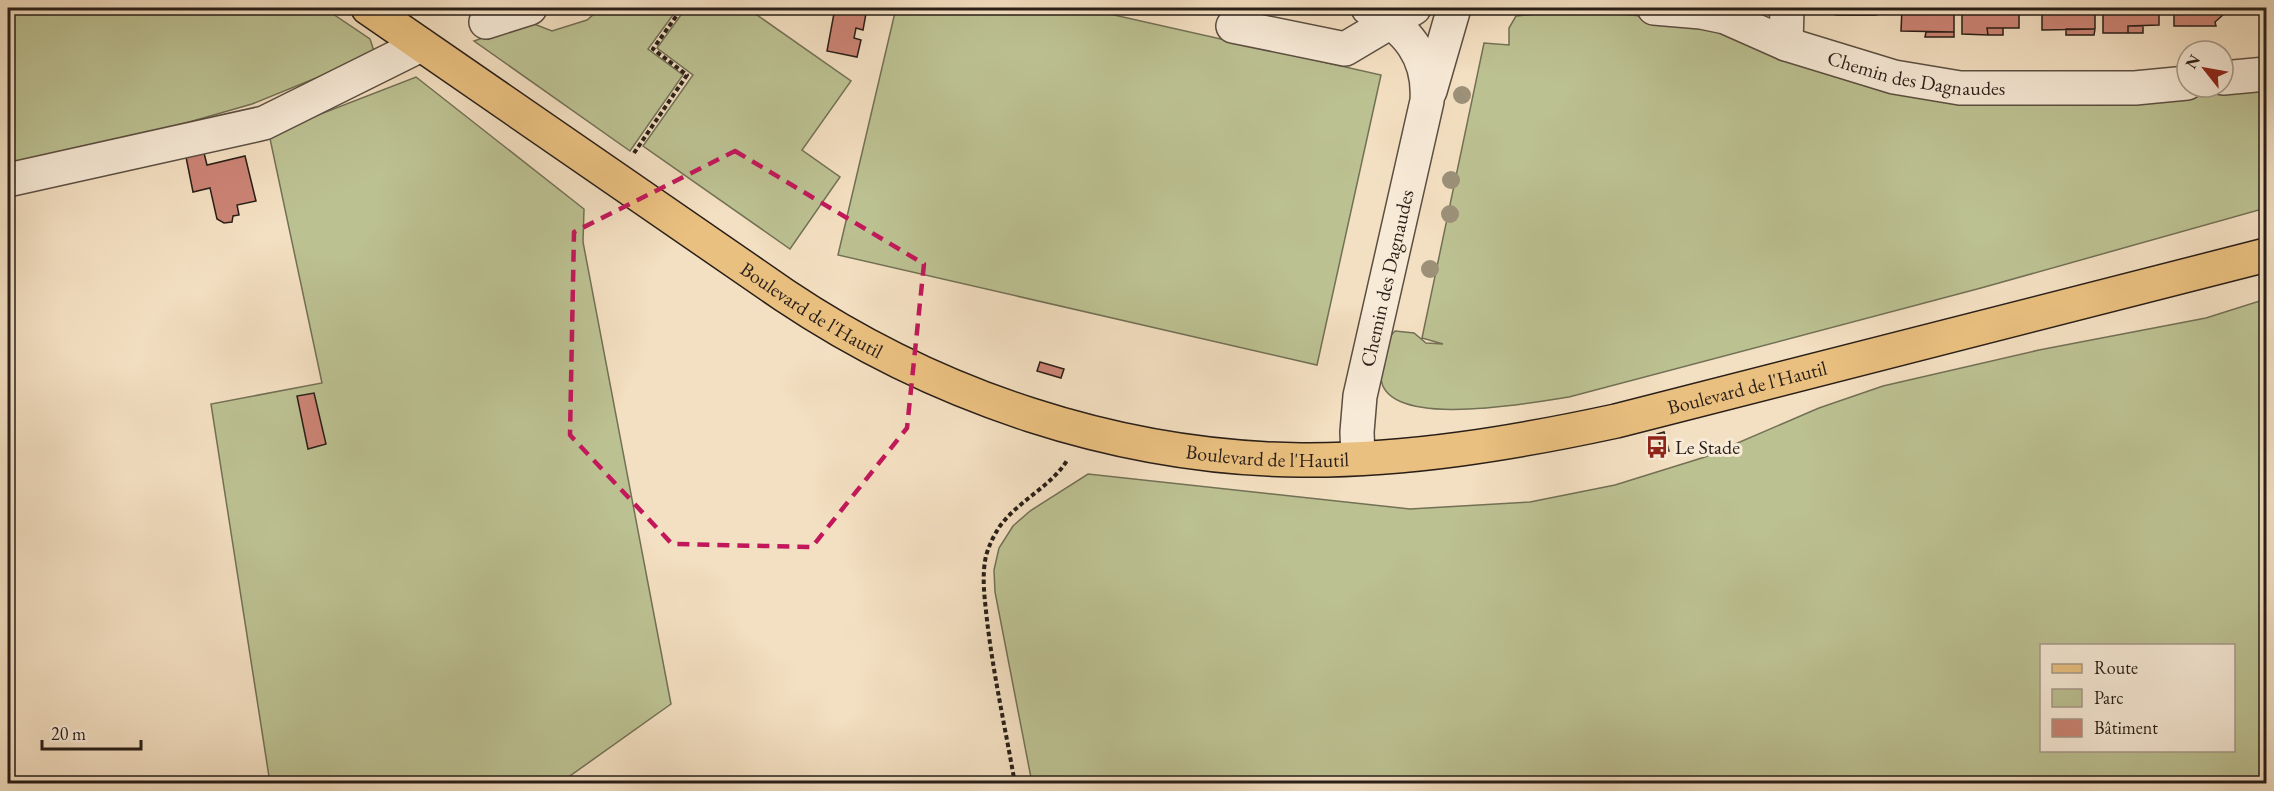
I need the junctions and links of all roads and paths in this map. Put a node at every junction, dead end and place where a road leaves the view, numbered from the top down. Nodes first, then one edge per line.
1 (368, 8) edge
2 (530, 8) edge
3 (682, 8) edge
4 (1454, 8) edge
5 (1654, 8) edge
6 (1787, 8) edge
7 (1391, 12) edge
8 (486, 22) dead end
9 (1233, 26) dead end
10 (1786, 44) junction
11 (421, 45) junction
12 (2266, 74) edge
13 (2235, 77) edge
14 (2175, 83) edge
15 (1427, 101) junction
16 (630, 158) dead end
17 (8, 180) edge
18 (2266, 255) edge
19 (1080, 430) junction
20 (1358, 458) junction
21 (1015, 783) edge

1 - 11 main road, Boulevard de l'Hautil
2 - 8 street
3 - 16 path
4 - 15 street, Chemin des Dagnaudes
5 - 10 street, Chemin des Dagnaudes
6 - 10 street
7 - 9 street
7 - 15 street, Chemin des Dagnaudes
10 - 14 street, Chemin des Dagnaudes
11 - 17 street
11 - 19 main road, Boulevard de l'Hautil
12 - 13 street
15 - 20 street, Chemin des Dagnaudes
18 - 20 main road, Boulevard de l'Hautil
19 - 20 main road, Boulevard de l'Hautil
19 - 21 path

